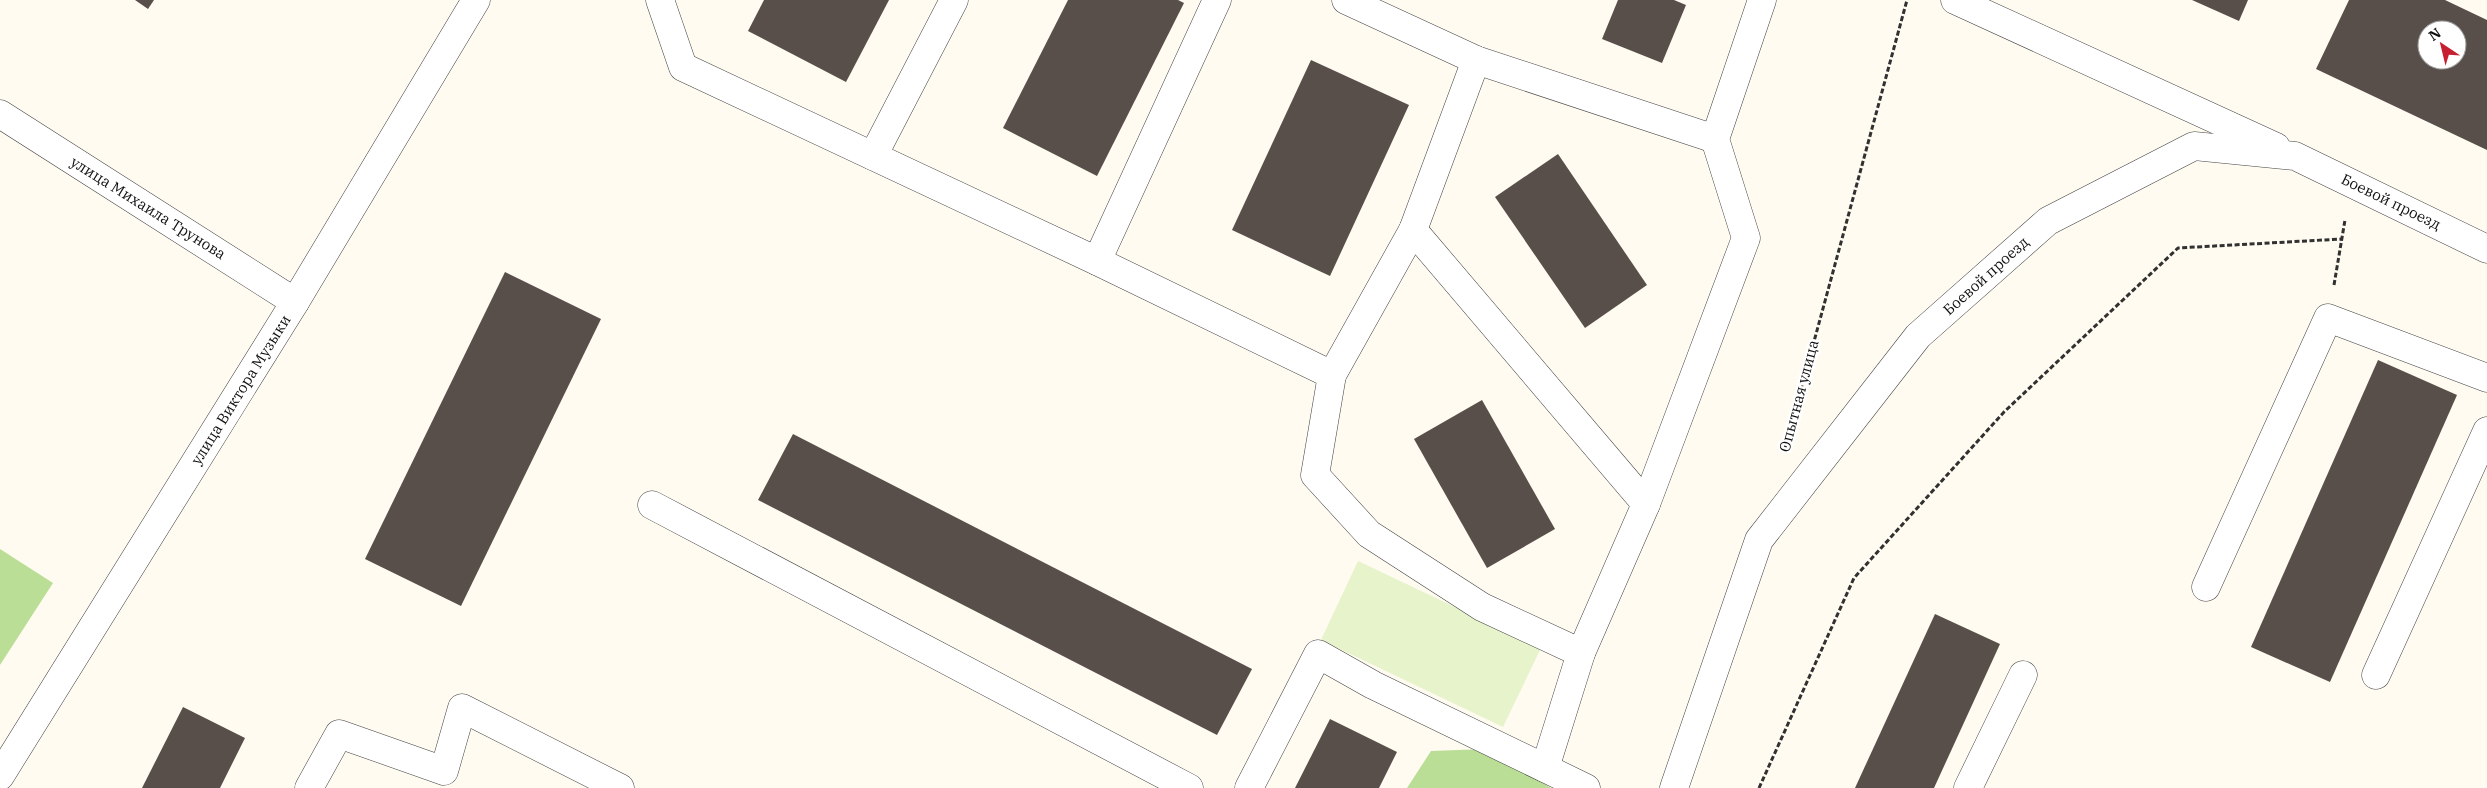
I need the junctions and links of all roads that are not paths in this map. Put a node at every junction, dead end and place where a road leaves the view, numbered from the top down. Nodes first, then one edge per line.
1 (476, 0) edge
2 (660, 0) edge
3 (954, 0) edge
4 (1217, 0) edge
5 (1346, 0) edge
6 (1762, 0) edge
7 (1955, 0) edge
8 (1476, 60) junction
9 (0, 114) edge
10 (1715, 139) junction
11 (873, 156) junction
12 (2295, 156) junction
13 (1413, 230) junction
14 (2487, 249) edge
15 (1097, 262) junction
16 (295, 302) junction
17 (1332, 375) junction
18 (2487, 378) edge
19 (2487, 431) edge
20 (1646, 504) junction
21 (652, 505) dead end
22 (2206, 588) dead end
23 (1581, 652) junction
24 (2023, 675) dead end
25 (2376, 675) dead end
26 (1545, 768) junction
27 (0, 776) edge
28 (440, 779) edge
29 (309, 788) edge
30 (620, 788) edge
31 (1189, 788) edge
32 (1249, 788) edge
33 (1586, 788) edge
34 (1674, 788) edge
35 (1968, 788) edge

1 - 16 street, улица Виктора Музыки
2 - 11 street
3 - 11 street
4 - 15 street
5 - 8 street
6 - 10 street
7 - 12 street, Боевой проезд
8 - 10 street
8 - 13 street
9 - 16 street, улица Михаила Трунова
10 - 20 street
11 - 15 street
12 - 14 street, Боевой проезд
12 - 34 street, Боевой проезд
13 - 17 street
13 - 20 street
15 - 17 street
16 - 27 street, улица Виктора Музыки
17 - 23 street
18 - 22 street
19 - 25 street
20 - 23 street
21 - 31 street
23 - 26 street
24 - 35 street
26 - 32 street
26 - 33 street
28 - 29 street
28 - 30 street

